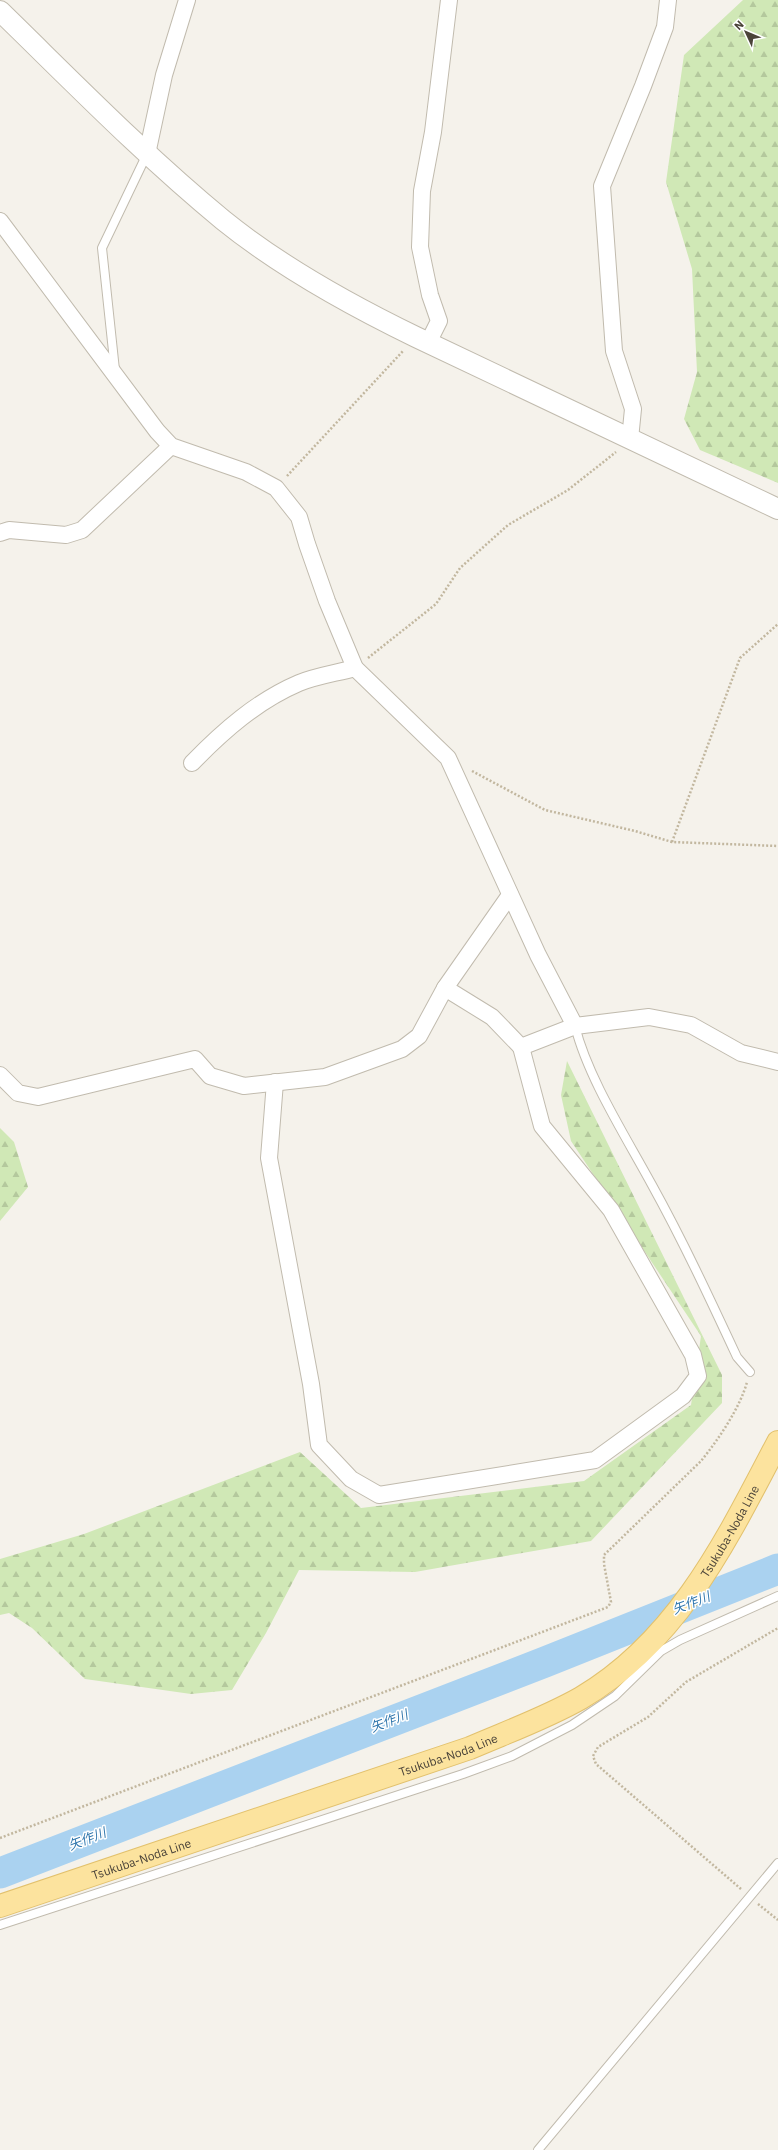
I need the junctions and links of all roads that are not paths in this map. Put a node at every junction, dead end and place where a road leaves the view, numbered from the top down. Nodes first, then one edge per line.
1 (187, 0) edge
2 (449, 0) edge
3 (668, 0) edge
4 (0, 11) edge
5 (147, 154) junction
6 (0, 221) edge
7 (422, 340) junction
8 (116, 374) junction
9 (630, 439) junction
10 (171, 446) junction
11 (778, 509) edge
12 (0, 534) edge
13 (356, 668) junction
14 (192, 763) dead end
15 (510, 895) junction
16 (445, 988) junction
17 (575, 1026) junction
18 (521, 1047) junction
19 (778, 1062) edge
20 (0, 1075) edge
21 (275, 1082) junction
22 (750, 1372) road end
23 (778, 1442) edge
24 (778, 1596) edge
25 (652, 1648) junction
26 (778, 1863) edge
27 (0, 1906) edge
28 (0, 1925) edge
29 (538, 2150) edge

1 - 5 street
2 - 7 street
3 - 9 street
4 - 5 street
5 - 7 street
5 - 8 lane
6 - 8 street
7 - 9 street
8 - 10 street
9 - 11 street
10 - 12 street
10 - 13 street
13 - 14 street
13 - 15 street
15 - 16 street
15 - 17 street
16 - 18 street
16 - 21 street
17 - 18 street
17 - 19 street
17 - 22 lane
18 - 21 street
20 - 21 street
23 - 25 main road, Tsukuba-Noda Line
24 - 25 lane
25 - 27 main road, Tsukuba-Noda Line
25 - 28 lane
26 - 29 lane

